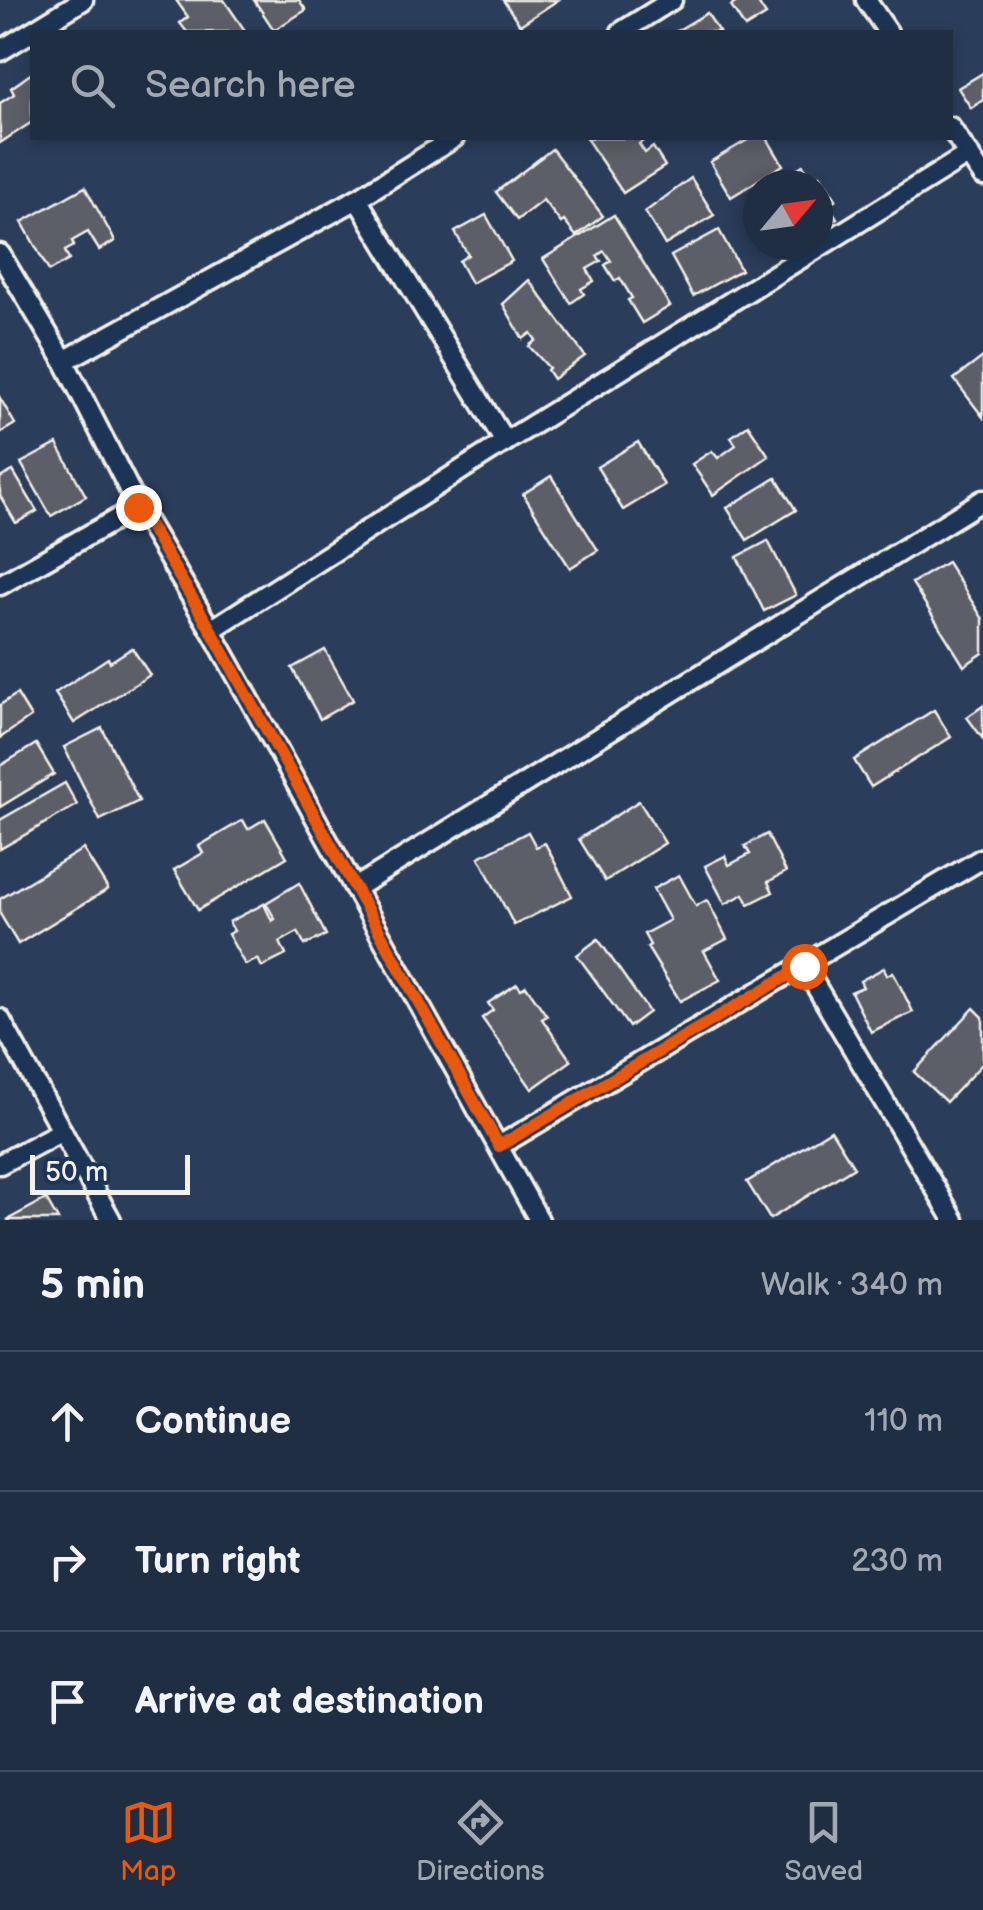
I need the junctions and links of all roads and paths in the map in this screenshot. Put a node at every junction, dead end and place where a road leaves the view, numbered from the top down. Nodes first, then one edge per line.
1 (84, 0) edge
2 (672, 0) edge
3 (866, 0) edge
4 (35, 30) edge
5 (624, 30) edge
6 (887, 30) edge
7 (30, 33) edge
8 (0, 51) edge
9 (953, 130) edge
10 (451, 140) edge
11 (969, 154) junction
12 (983, 176) edge
13 (357, 199) junction
14 (0, 254) edge
15 (64, 361) junction
16 (505, 442) junction
17 (983, 500) edge
18 (138, 507) junction
19 (0, 585) edge
20 (211, 630) junction
21 (983, 858) edge
22 (355, 888) junction
23 (804, 966) junction
24 (0, 1019) edge
25 (62, 1131) junction
26 (499, 1146) junction
27 (0, 1164) edge
28 (111, 1220) edge
29 (539, 1220) edge
30 (954, 1220) edge

1 - 4 street
2 - 5 street
3 - 6 street
7 - 8 street
9 - 11 street
10 - 13 street
11 - 12 street
11 - 16 street
13 - 15 street
13 - 16 street
14 - 15 street
15 - 18 street
16 - 20 street
17 - 22 street
18 - 19 street
18 - 20 street
20 - 22 street
21 - 23 street
22 - 26 street
23 - 26 street
23 - 30 street
24 - 25 street
25 - 27 street
25 - 28 street
26 - 29 street

